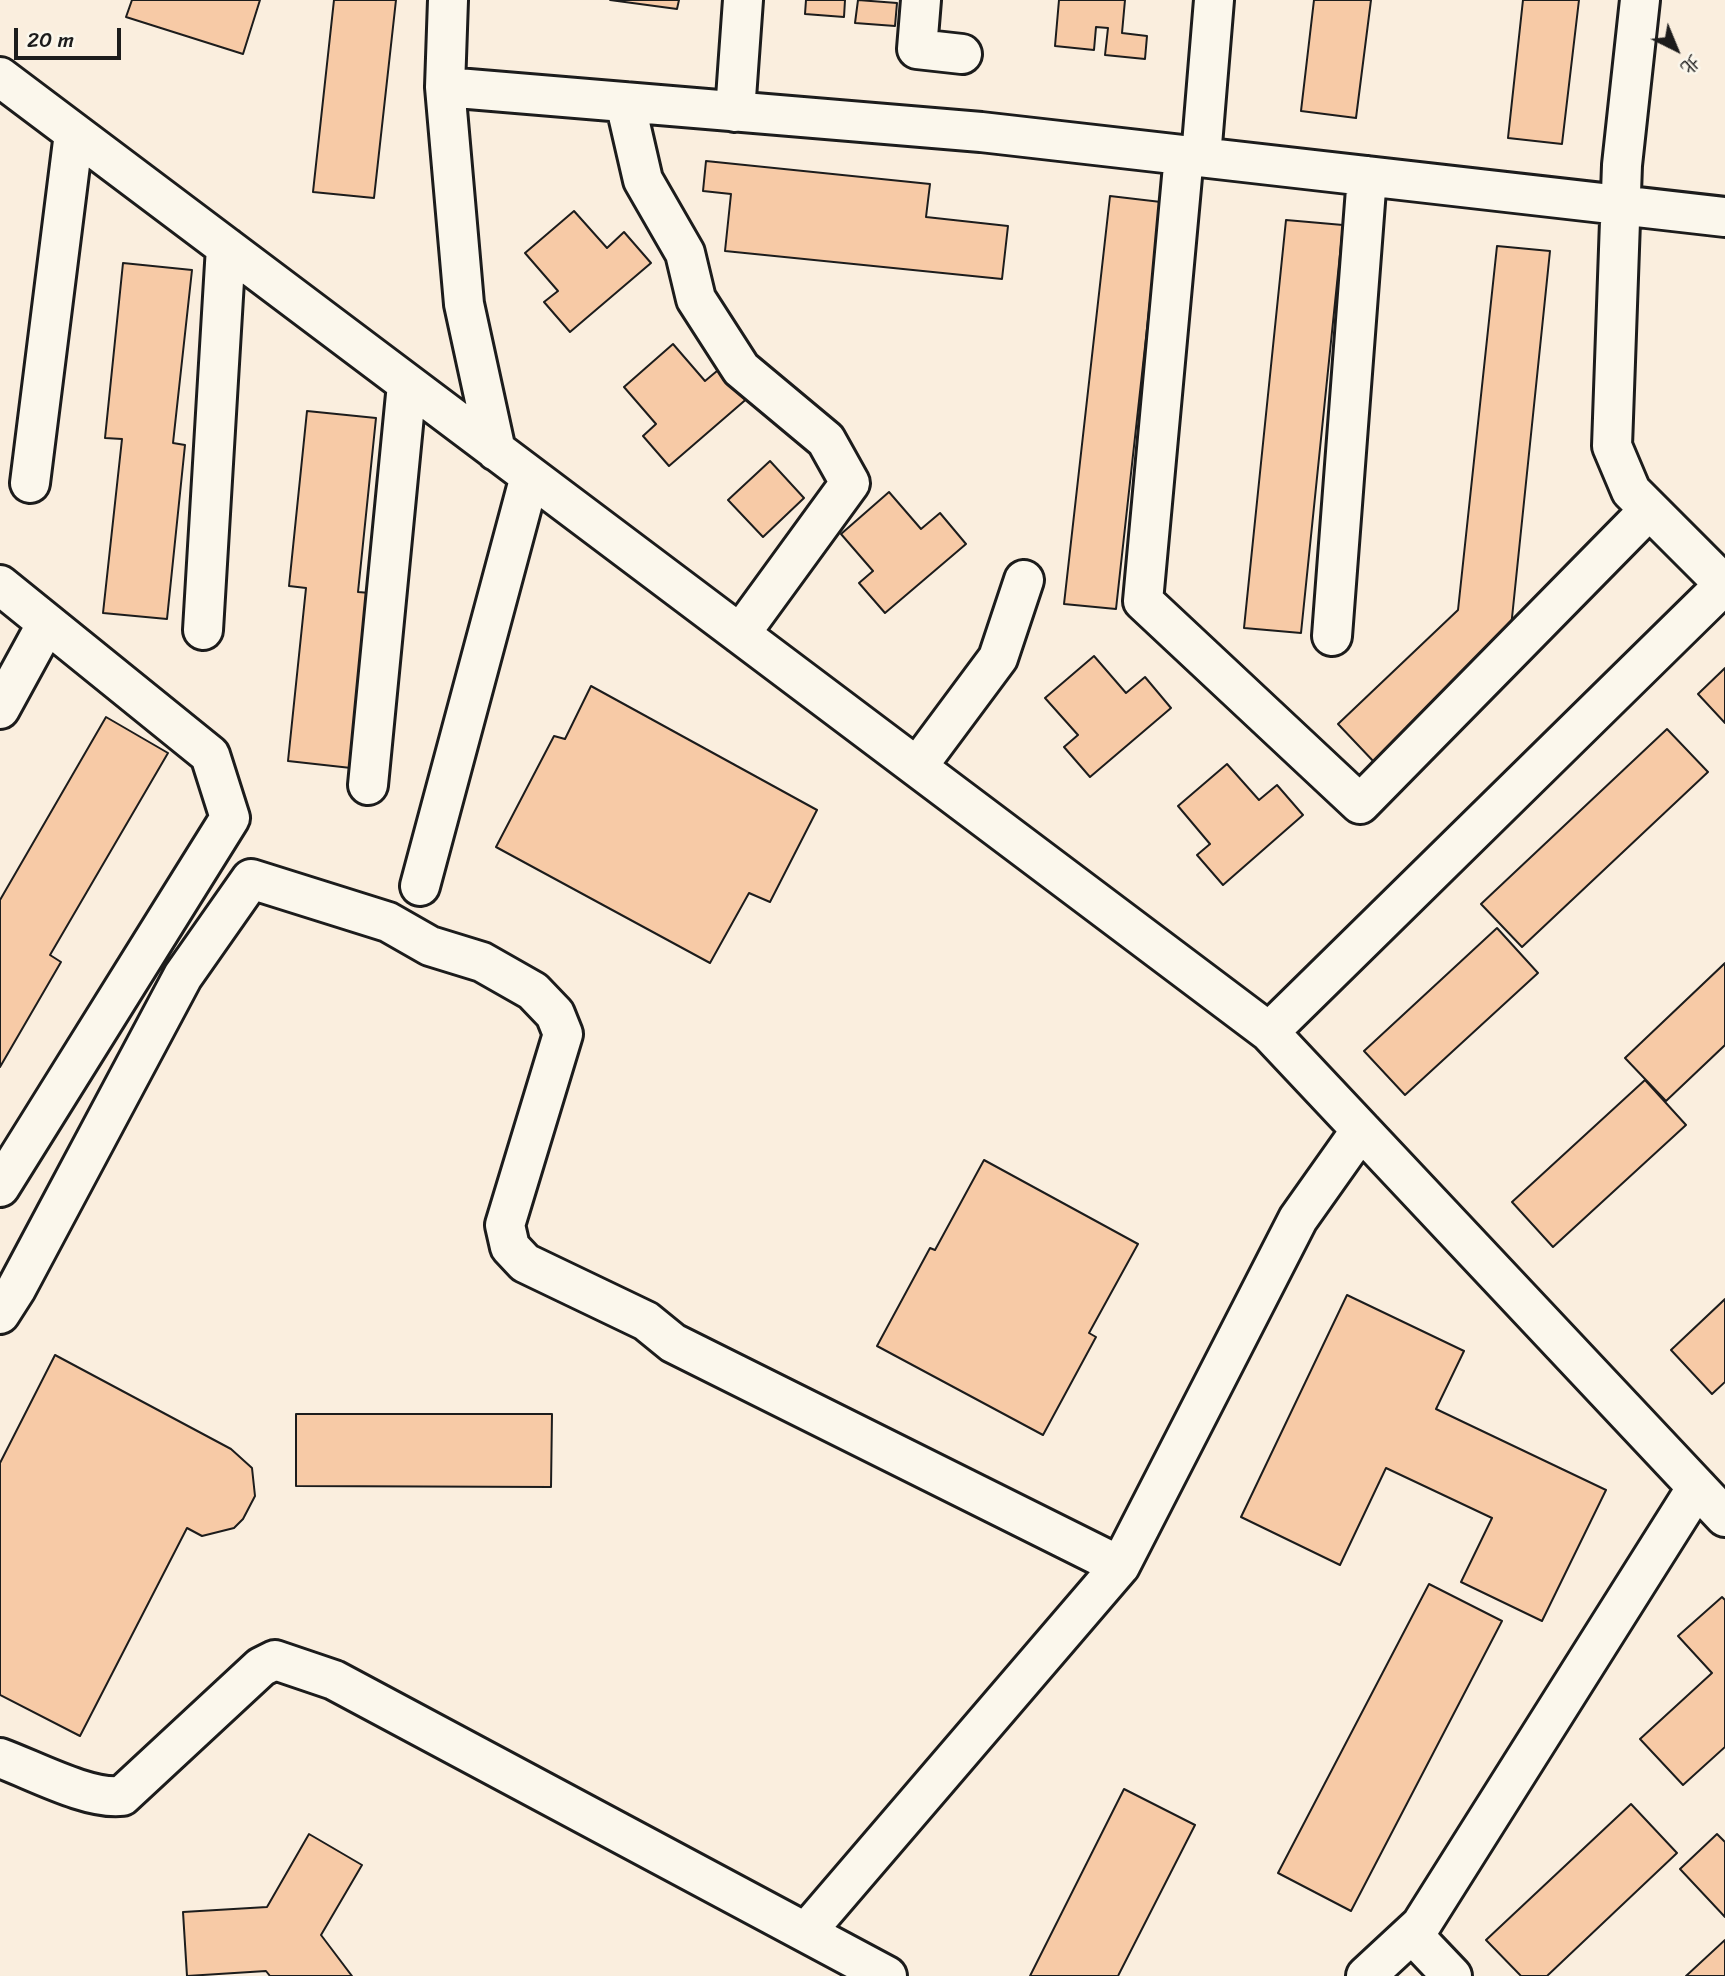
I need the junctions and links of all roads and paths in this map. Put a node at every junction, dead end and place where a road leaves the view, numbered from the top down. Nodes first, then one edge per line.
1 (448, 0) edge
2 (743, 0) edge
3 (921, 0) edge
4 (1214, 0) edge
5 (1640, 0) edge
6 (962, 54) dead end
7 (0, 78) edge
8 (445, 87) junction
9 (625, 102) junction
10 (735, 111) junction
11 (74, 133) junction
12 (1193, 156) junction
13 (1367, 176) junction
14 (1623, 205) junction
15 (1725, 217) edge
16 (226, 247) junction
17 (407, 384) junction
18 (496, 451) junction
19 (530, 476) junction
20 (30, 483) dead end
21 (1649, 510) junction
22 (1024, 580) dead end
23 (1725, 584) edge
24 (0, 585) edge
25 (47, 623) junction
26 (203, 630) dead end
27 (740, 634) junction
28 (1332, 636) dead end
29 (0, 709) edge
30 (917, 767) junction
31 (368, 785) dead end
32 (420, 886) dead end
33 (1269, 1032) junction
34 (1361, 1130) junction
35 (0, 1187) edge
36 (0, 1314) edge
37 (1697, 1487) junction
38 (1725, 1517) edge
39 (1120, 1566) junction
40 (0, 1758) edge
41 (807, 1931) junction
42 (1412, 1934) junction
43 (887, 1976) edge
44 (1366, 1976) edge
45 (1452, 1976) edge

1 - 8 street
2 - 10 street
3 - 6 street
4 - 12 street
5 - 14 street
7 - 11 street
8 - 9 street
8 - 18 street
9 - 10 street
9 - 27 street
10 - 12 street
11 - 16 street
11 - 20 street
12 - 13 street
12 - 21 street
13 - 14 street
13 - 28 street
14 - 15 street
14 - 21 street
16 - 17 street
16 - 26 street
17 - 18 street
17 - 31 street
18 - 19 street
19 - 27 street
19 - 32 street
21 - 23 street
22 - 30 street
23 - 33 street
24 - 25 street
25 - 29 street
25 - 35 street
27 - 30 street
30 - 33 street
33 - 34 street
34 - 37 street
34 - 39 street
36 - 39 street
37 - 38 street
37 - 42 street
39 - 41 street
40 - 41 street
41 - 43 street
42 - 44 street
42 - 45 street

